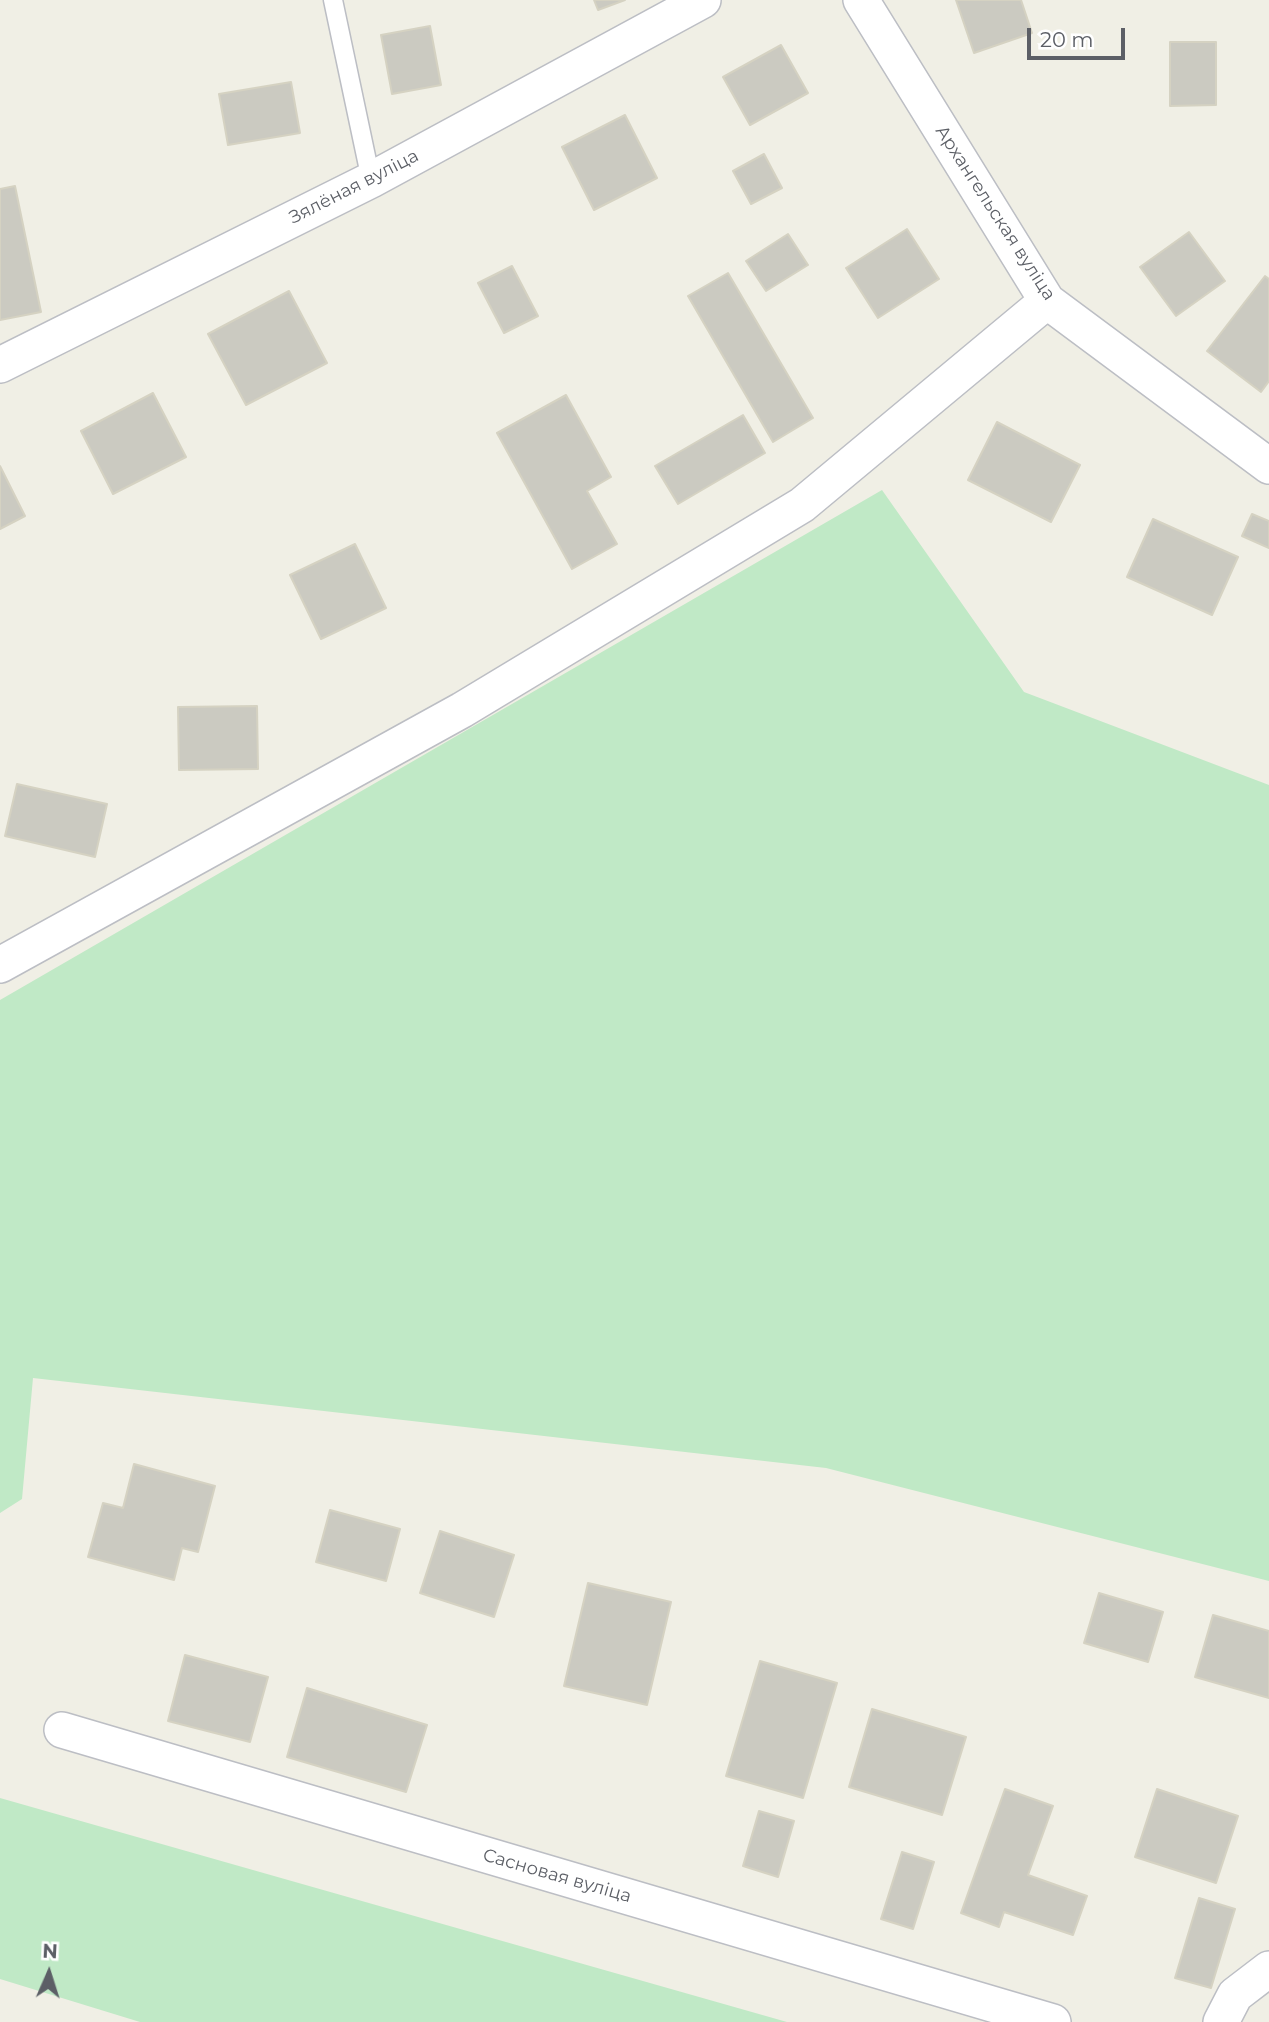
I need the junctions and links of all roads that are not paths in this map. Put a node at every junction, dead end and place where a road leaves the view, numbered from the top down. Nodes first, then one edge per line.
1 (332, 0) edge
2 (703, 0) edge
3 (861, 0) edge
4 (371, 180) junction
5 (1047, 301) junction
6 (0, 365) edge
7 (1269, 466) edge
8 (0, 965) edge
9 (62, 1730) dead end
10 (1269, 1969) edge
11 (1053, 2022) edge
12 (1221, 2022) edge

1 - 4 lane
2 - 4 street, Зялёная вуліца
3 - 5 street, Архангельская вуліца
4 - 6 street, Зялёная вуліца
5 - 7 street, Архангельская вуліца
5 - 8 street
9 - 11 street, Сасновая вуліца
10 - 12 street

